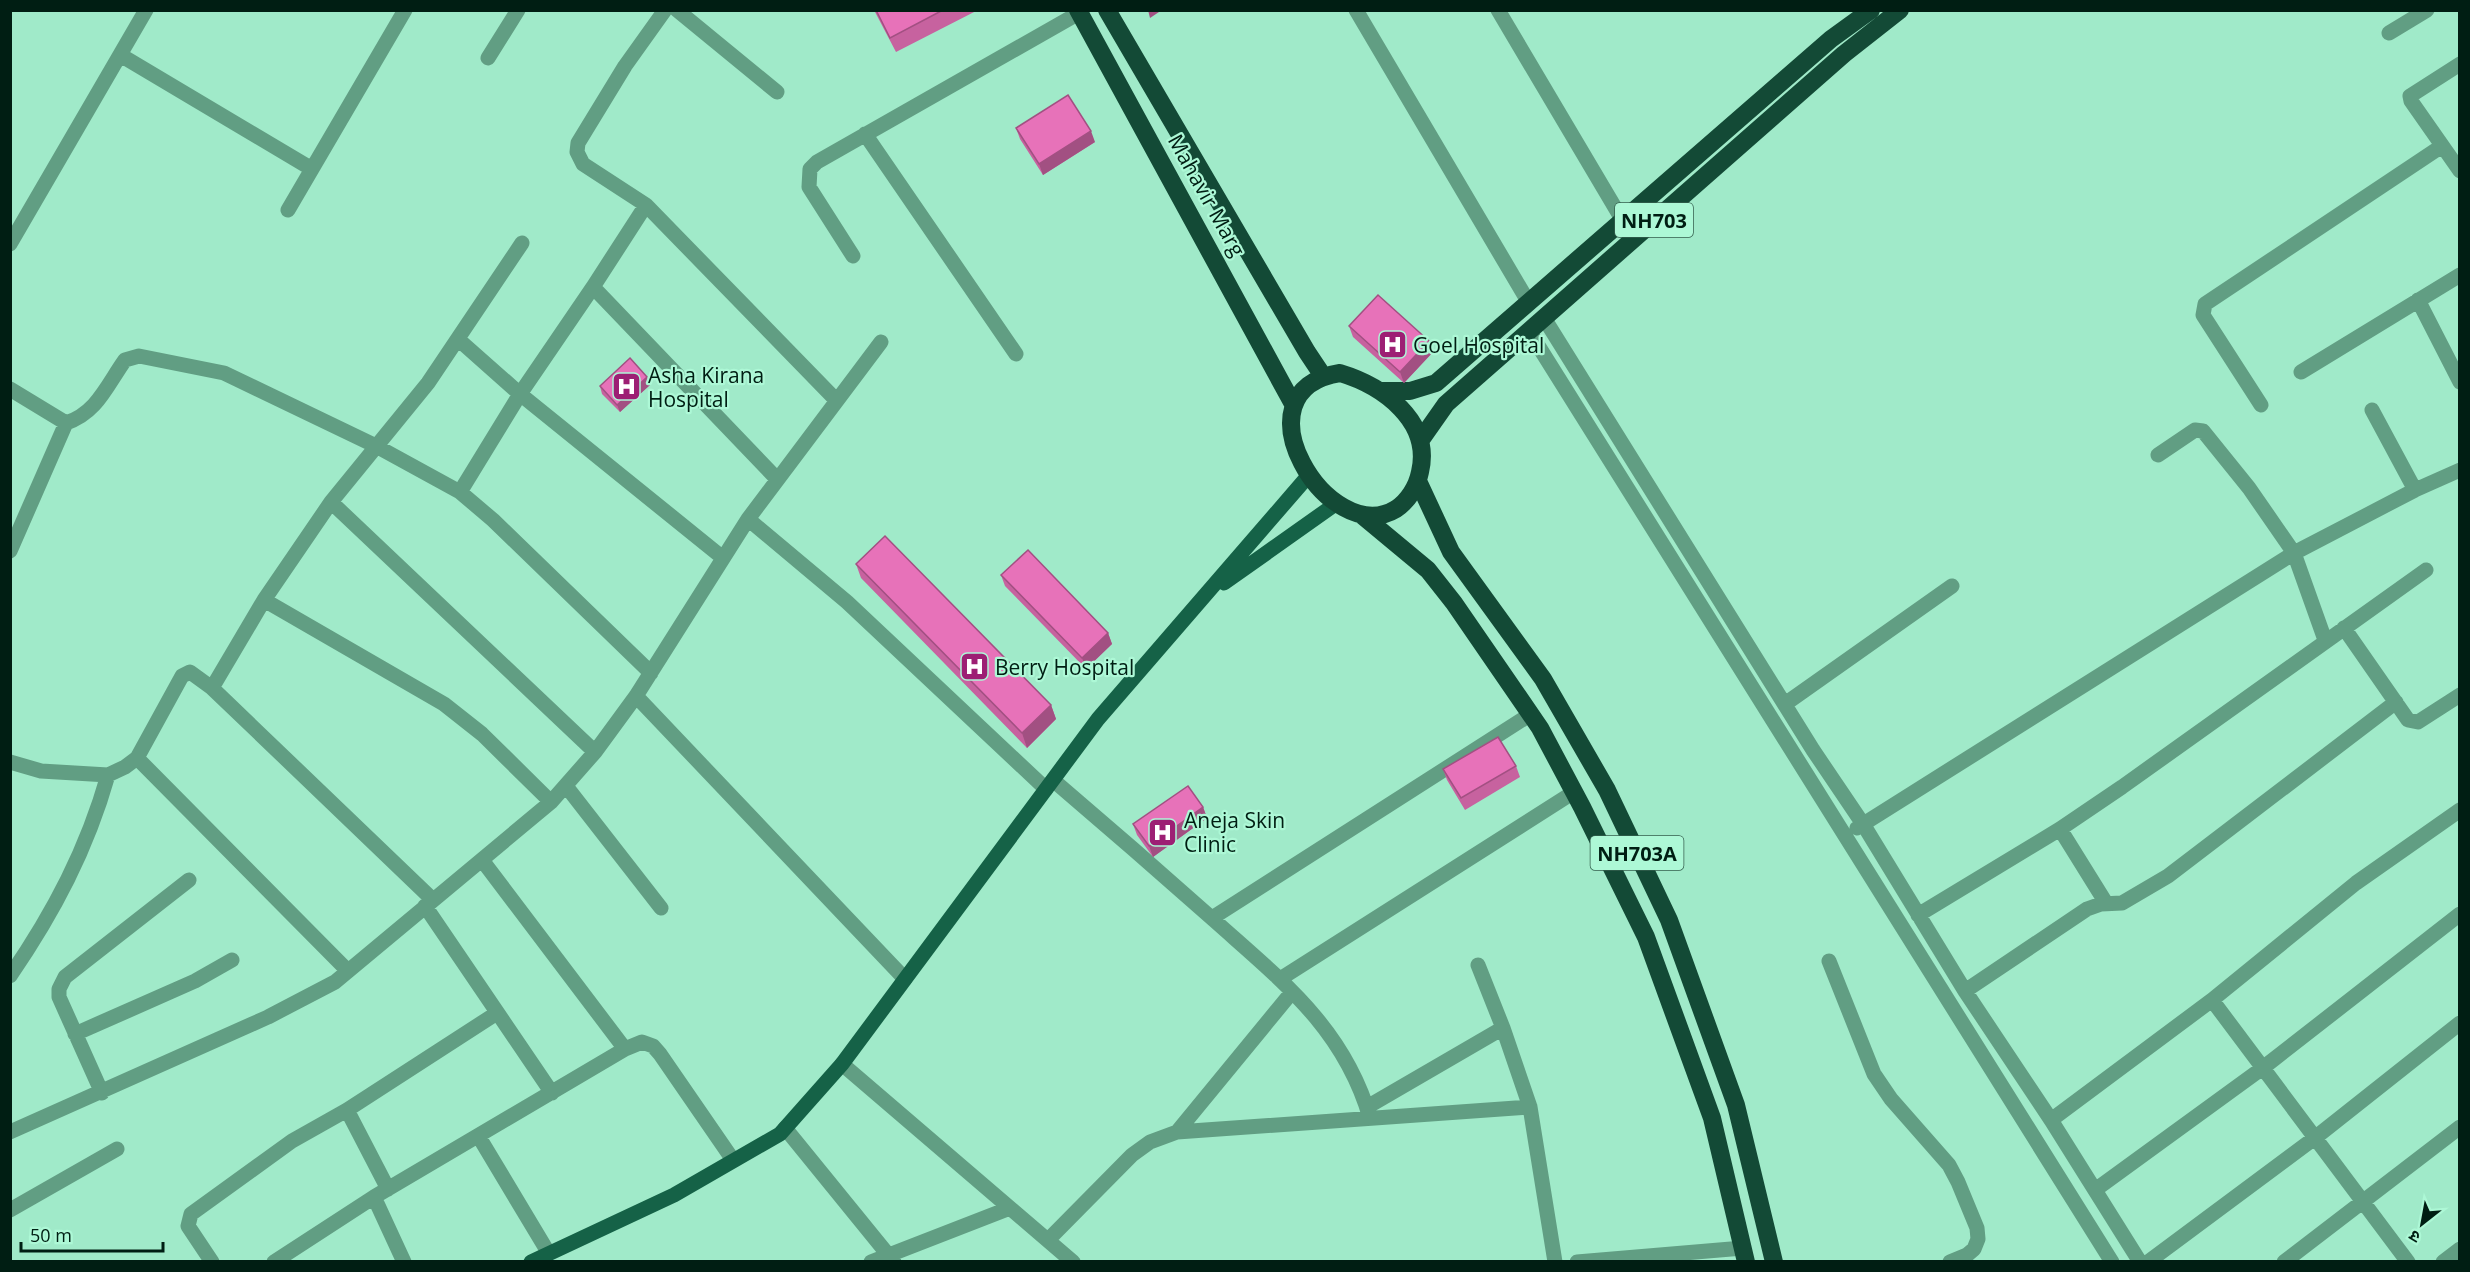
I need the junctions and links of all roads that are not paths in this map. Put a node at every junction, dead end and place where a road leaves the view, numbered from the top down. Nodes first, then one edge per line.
1 (146, 10) edge
2 (405, 10) edge
3 (518, 10) edge
4 (665, 10) edge
5 (677, 10) edge
6 (1107, 10) edge
7 (1356, 10) edge
8 (1498, 10) edge
9 (1900, 10) edge
10 (2427, 10) edge
11 (1078, 12) edge
12 (1864, 15) edge
13 (2389, 33) dead end
14 (1868, 36) junction
15 (122, 56) junction
16 (488, 58) dead end
17 (2460, 64) edge
18 (777, 92) dead end
19 (865, 134) junction
20 (2442, 146) junction
21 (312, 169) junction
22 (2460, 171) edge
23 (646, 205) junction
24 (288, 210) dead end
25 (1623, 221) junction
26 (522, 243) dead end
27 (10, 244) edge
28 (853, 256) dead end
29 (2460, 275) edge
30 (592, 286) junction
31 (2418, 300) junction
32 (1528, 303) junction
33 (1544, 318) junction
34 (1529, 331) junction
35 (459, 340) junction
36 (881, 342) dead end
37 (1017, 354) dead end
38 (2301, 372) dead end
39 (1323, 376) junction
40 (2460, 382) edge
41 (10, 389) edge
42 (1380, 391) junction
43 (520, 394) junction
44 (836, 400) junction
45 (1293, 404) junction
46 (2261, 405) dead end
47 (2372, 410) dead end
48 (66, 423) junction
49 (1420, 441) junction
50 (376, 446) junction
51 (2158, 455) dead end
52 (2460, 470) edge
53 (1309, 476) junction
54 (777, 479) junction
55 (1418, 482) junction
56 (2415, 490) junction
57 (460, 492) junction
58 (331, 502) junction
59 (1336, 503) junction
60 (1364, 516) junction
61 (748, 519) junction
62 (11, 550) edge
63 (2294, 553) junction
64 (723, 558) junction
65 (2426, 570) dead end
66 (1952, 586) dead end
67 (1203, 597) junction
68 (264, 600) junction
69 (2344, 627) junction
70 (2325, 640) junction
71 (651, 673) junction
72 (212, 688) junction
73 (2460, 695) edge
74 (636, 696) junction
75 (2396, 702) junction
76 (1785, 705) junction
77 (1531, 714) junction
78 (595, 752) junction
79 (136, 758) junction
80 (10, 762) edge
81 (108, 775) junction
82 (1049, 784) junction
83 (566, 786) junction
84 (1574, 792) junction
85 (550, 802) junction
86 (2460, 810) edge
87 (1863, 824) junction
88 (2060, 829) junction
89 (1845, 835) junction
90 (482, 860) junction
91 (189, 880) dead end
92 (429, 903) junction
93 (2106, 903) junction
94 (661, 908) dead end
95 (2460, 914) edge
96 (1918, 915) junction
97 (1212, 918) junction
98 (232, 960) dead end
99 (1829, 961) dead end
100 (1478, 965) dead end
101 (348, 971) junction
102 (10, 976) edge
103 (1280, 979) junction
104 (905, 980) junction
105 (1292, 992) junction
106 (1965, 992) junction
107 (2212, 1000) junction
108 (497, 1013) junction
109 (2460, 1023) edge
110 (1503, 1028) junction
111 (75, 1034) junction
112 (625, 1049) junction
113 (842, 1064) junction
114 (2264, 1067) junction
115 (102, 1093) junction
116 (552, 1093) junction
117 (1530, 1107) junction
118 (347, 1110) junction
119 (1368, 1112) junction
120 (2051, 1120) junction
121 (2460, 1127) edge
122 (785, 1128) junction
123 (10, 1132) edge
124 (1177, 1132) junction
125 (479, 1137) junction
126 (2316, 1137) junction
127 (117, 1149) dead end
128 (733, 1160) junction
129 (388, 1189) junction
130 (2095, 1190) junction
131 (374, 1197) junction
132 (2364, 1201) junction
133 (1010, 1208) junction
134 (10, 1210) edge
135 (1048, 1240) junction
136 (2460, 1249) edge
137 (548, 1252) junction
138 (1744, 1255) edge
139 (890, 1258) edge
140 (1648, 1259) edge
141 (207, 1260) edge
142 (274, 1262) edge
143 (404, 1262) edge
144 (531, 1262) edge
145 (871, 1262) edge
146 (1073, 1262) edge
147 (1555, 1262) edge
148 (1577, 1262) edge
149 (1774, 1262) edge
150 (1950, 1262) edge
151 (2112, 1262) edge
152 (2140, 1262) edge
153 (2148, 1262) edge
154 (2284, 1262) edge
155 (2408, 1262) edge
156 (2443, 1262) edge

1 - 15 street
2 - 21 street
3 - 16 street
4 - 23 street
5 - 18 street
6 - 39 highway, Mahavir Marg
7 - 32 street
8 - 25 street
9 - 14 highway, NH703
10 - 13 street
11 - 19 street
11 - 45 highway, Mahavir Marg
12 - 14 highway
12 - 25 highway, NH703
14 - 33 highway, NH703
15 - 21 street
15 - 27 street
17 - 20 street
19 - 28 street
19 - 37 street
20 - 22 street
20 - 46 street
21 - 24 street
23 - 30 street
23 - 44 street
25 - 32 highway, NH703
26 - 35 street
29 - 31 street
30 - 43 street
30 - 54 street
31 - 38 street
31 - 40 street
32 - 42 highway, NH703
33 - 34 highway, NH703
33 - 76 street
34 - 49 highway, NH703
34 - 89 street
35 - 43 street
35 - 50 street
36 - 44 street
39 - 42 highway, NH703
39 - 45 highway
41 - 48 street
42 - 49 highway, NH703
43 - 57 street
43 - 64 street
44 - 54 street
45 - 53 highway
47 - 56 street
48 - 50 street
48 - 62 street
49 - 55 highway, NH703
50 - 57 street
50 - 58 street
51 - 63 street
52 - 56 street
53 - 59 highway
53 - 67 main road
54 - 61 street
55 - 60 highway
55 - 149 highway, NH703A
56 - 63 street
57 - 71 street
58 - 68 street
58 - 78 street
59 - 60 highway
59 - 67 main road
60 - 77 highway, NH703A
61 - 64 street
61 - 82 street
63 - 70 street
63 - 87 street
64 - 71 street
65 - 69 street
66 - 76 street
67 - 82 main road
68 - 72 street
68 - 85 street
69 - 70 street
69 - 75 street
70 - 88 street
71 - 74 street
72 - 79 street
72 - 92 street
73 - 75 street
74 - 78 street
74 - 104 street
75 - 93 street
76 - 87 street
77 - 84 highway, NH703A
77 - 97 street
78 - 83 street
79 - 81 street
79 - 101 street
80 - 81 street
81 - 102 street
82 - 97 street
82 - 104 main road
83 - 85 street
83 - 94 street
84 - 103 street
84 - 138 highway, NH703A
85 - 90 street
86 - 107 street
87 - 89 street
87 - 96 street
88 - 93 street
88 - 96 street
89 - 151 street
90 - 92 street
90 - 112 street
91 - 111 street
92 - 101 street
92 - 108 street
93 - 106 street
95 - 114 street
96 - 106 street
97 - 103 street
98 - 111 street
99 - 150 street
100 - 110 street
101 - 115 street
103 - 105 street
104 - 113 main road
105 - 119 street
105 - 124 street
106 - 120 street
107 - 114 street
107 - 120 street
108 - 116 street
108 - 118 street
109 - 126 street
110 - 117 street
110 - 119 street
111 - 115 street
112 - 116 street
112 - 128 street
113 - 122 main road
113 - 133 street
114 - 126 street
114 - 130 street
115 - 123 street
116 - 125 street
117 - 119 street
117 - 147 street
118 - 129 street
118 - 141 street
119 - 124 street
120 - 130 street
121 - 132 street
122 - 128 main road
122 - 139 street
124 - 135 street
125 - 129 street
125 - 137 street
126 - 132 street
126 - 153 street
127 - 134 street
128 - 137 main road
129 - 131 street
130 - 152 street
131 - 142 street
131 - 143 street
132 - 154 street
132 - 155 street
133 - 135 street
133 - 139 street
135 - 146 street
136 - 156 street
137 - 144 main road
138 - 140 street
139 - 145 street
140 - 148 street

